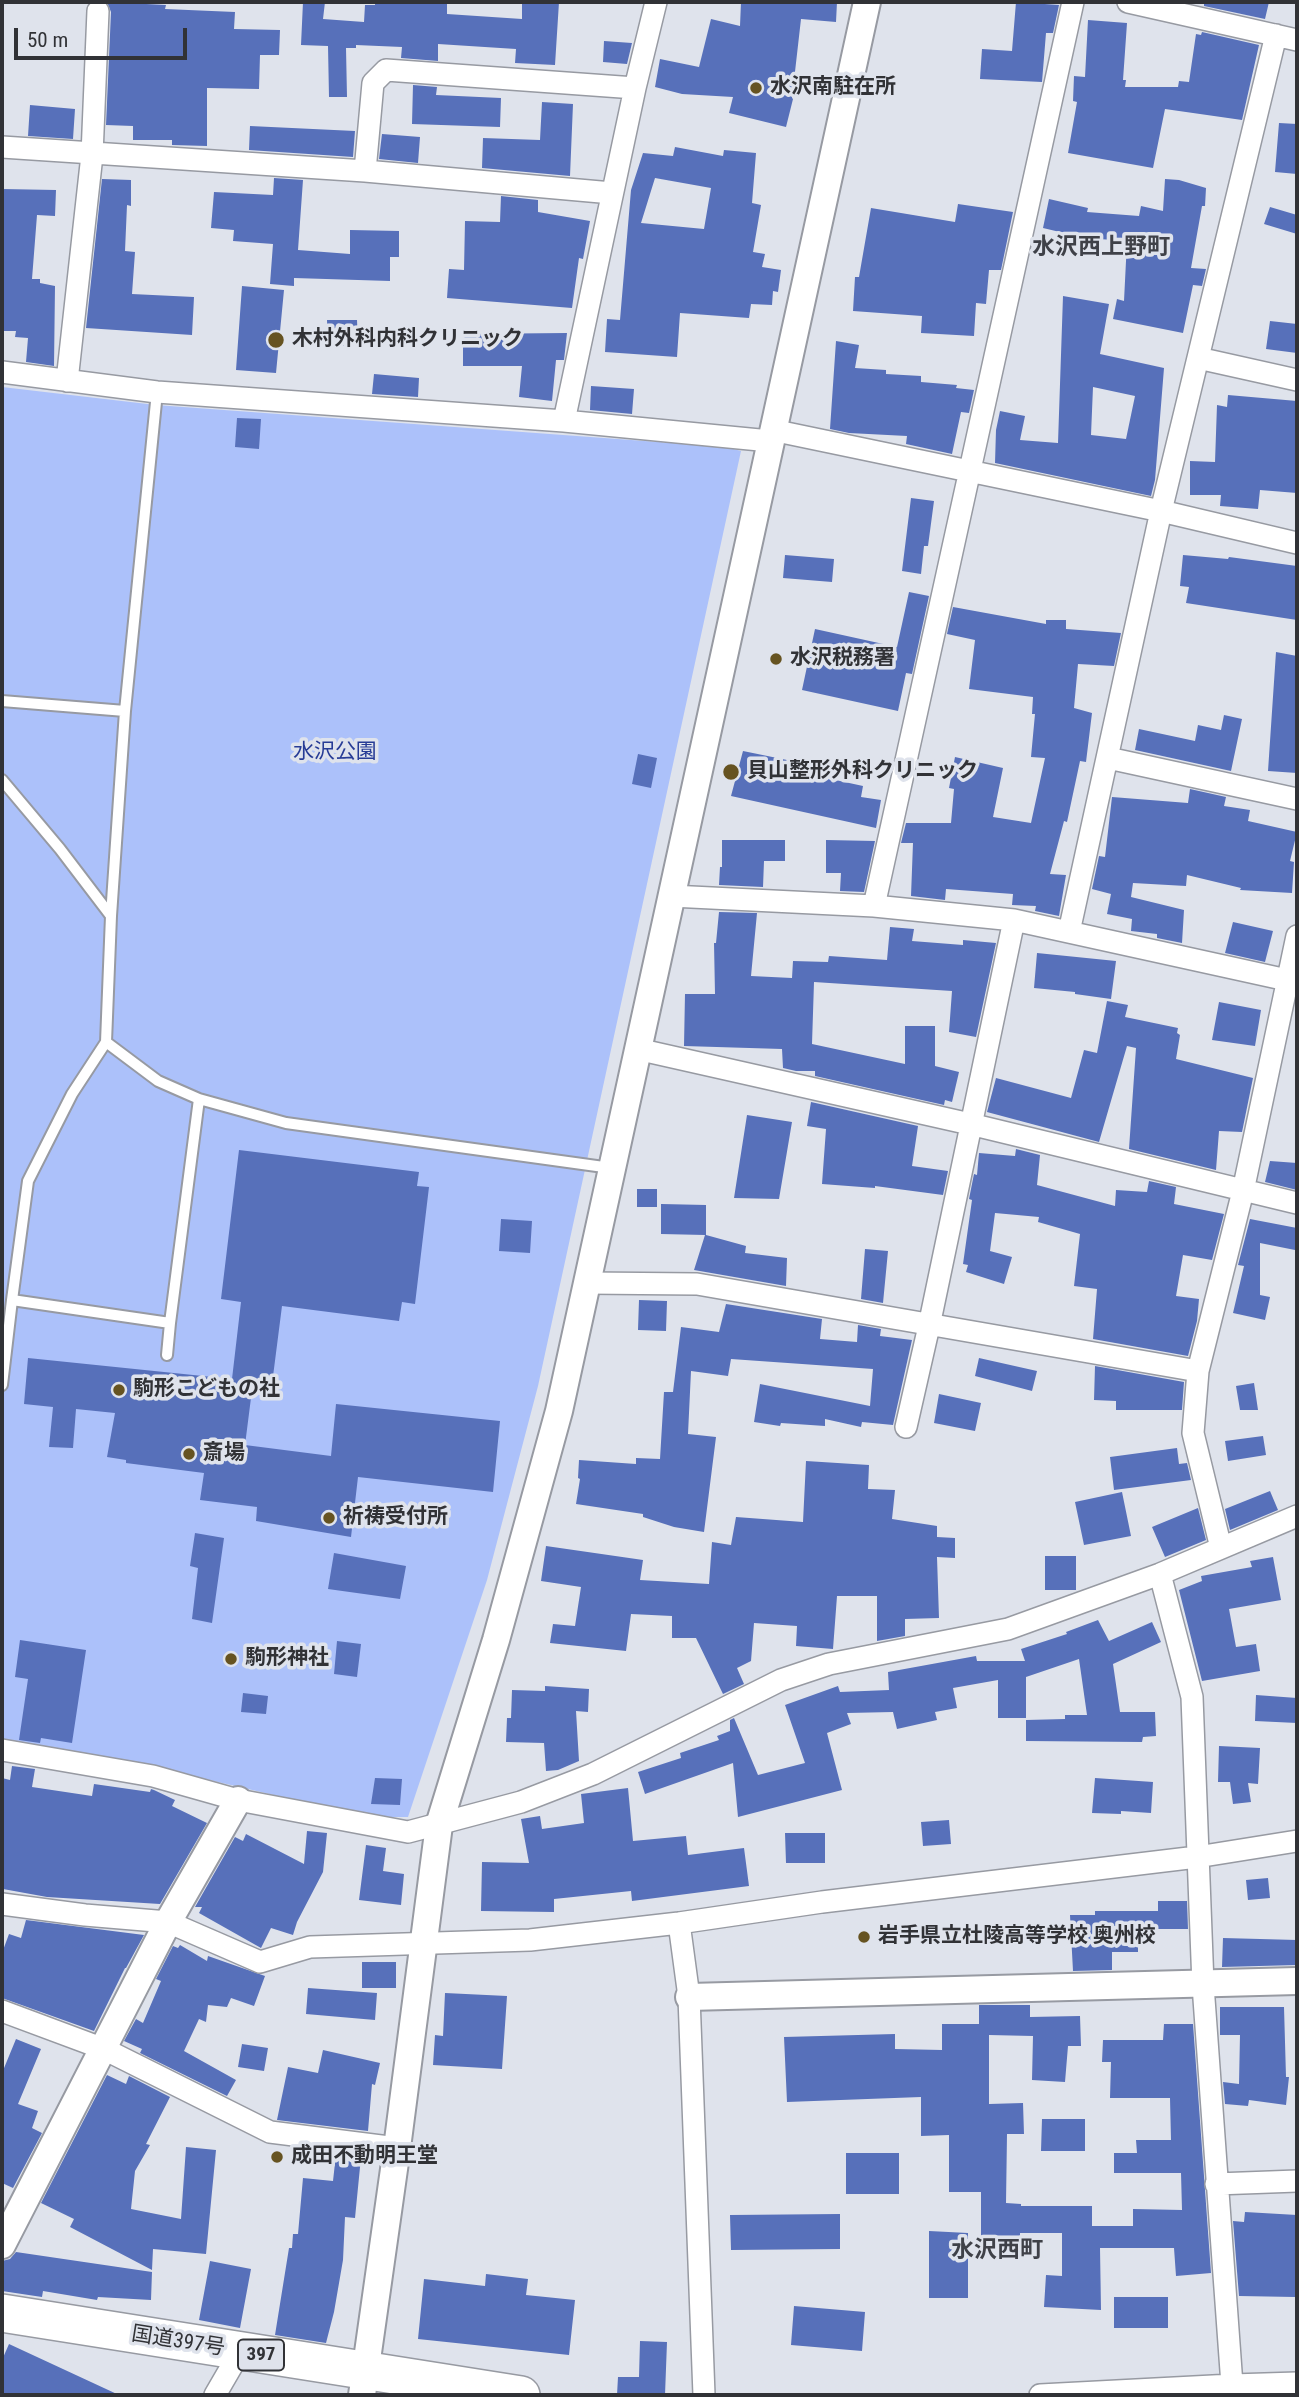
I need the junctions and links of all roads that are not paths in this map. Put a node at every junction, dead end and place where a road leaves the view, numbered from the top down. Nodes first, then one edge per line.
1 (656, 2) edge
2 (867, 2) edge
3 (1073, 2) edge
4 (1128, 2) edge
5 (98, 11) dead end
6 (1276, 35) junction
7 (1297, 40) edge
8 (635, 88) junction
9 (2, 147) edge
10 (92, 155) junction
11 (365, 171) junction
12 (612, 193) junction
13 (1198, 358) junction
14 (2, 372) edge
15 (1297, 380) edge
16 (67, 381) junction
17 (157, 392) junction
18 (564, 421) junction
19 (771, 435) junction
20 (971, 471) junction
21 (1161, 511) junction
22 (1297, 543) edge
23 (2, 701) edge
24 (125, 711) junction
25 (1108, 758) junction
26 (2, 780) edge
27 (1297, 799) edge
28 (671, 896) junction
29 (874, 905) junction
30 (111, 916) junction
31 (1014, 920) junction
32 (1069, 932) junction
33 (1297, 936) edge
34 (1287, 980) junction
35 (106, 1042) junction
36 (637, 1049) junction
37 (199, 1099) junction
38 (971, 1124) junction
39 (611, 1168) junction
40 (1243, 1191) junction
41 (1297, 1203) edge
42 (586, 1283) junction
43 (12, 1300) junction
44 (170, 1323) junction
45 (929, 1325) junction
46 (167, 1355) dead end
47 (1199, 1371) junction
48 (2, 1385) edge
49 (906, 1427) dead end
50 (1297, 1516) edge
51 (1221, 1548) junction
52 (1160, 1574) junction
53 (2, 1749) edge
54 (238, 1800) junction
55 (439, 1825) junction
56 (1297, 1841) edge
57 (1198, 1857) junction
58 (2, 1904) edge
59 (168, 1922) junction
60 (679, 1923) junction
61 (424, 1945) junction
62 (1297, 1981) edge
63 (1203, 1985) junction
64 (689, 1997) junction
65 (2, 2011) edge
66 (104, 2049) junction
67 (397, 2148) junction
68 (1297, 2182) edge
69 (1216, 2185) junction
70 (2, 2245) edge
71 (2, 2313) edge
72 (240, 2351) junction
73 (1297, 2383) edge
74 (363, 2384) edge
75 (1232, 2390) edge
76 (215, 2395) edge
77 (521, 2395) edge
78 (704, 2395) edge
79 (1040, 2395) edge

1 - 8 street
2 - 19 street
3 - 20 street
4 - 6 street
5 - 10 street
6 - 7 street
6 - 13 street
8 - 11 street
8 - 12 street
9 - 10 street
10 - 11 street
10 - 16 street
11 - 12 street
12 - 18 street
13 - 15 street
13 - 21 street
14 - 16 street
16 - 17 street
17 - 18 street
17 - 24 lane
18 - 19 street
19 - 20 street
19 - 28 street
20 - 21 street
20 - 29 street
21 - 22 street
21 - 25 street
23 - 24 lane
24 - 30 lane
25 - 27 street
25 - 32 street
26 - 30 lane
28 - 29 street
28 - 36 street
29 - 31 street
30 - 35 lane
31 - 32 street
31 - 38 street
32 - 34 street
33 - 34 street
34 - 40 street
35 - 37 lane
35 - 43 lane
36 - 38 street
36 - 39 street
37 - 39 lane
37 - 44 lane
38 - 40 street
38 - 45 street
39 - 42 street
40 - 41 street
40 - 47 street
42 - 45 street
42 - 55 street
43 - 44 lane
43 - 48 lane
44 - 46 lane
45 - 47 street
45 - 49 street
47 - 51 street
50 - 51 street
51 - 52 street
52 - 55 street
52 - 57 street
53 - 54 street
54 - 55 street
54 - 59 street
55 - 61 street
56 - 57 street
57 - 60 street
57 - 63 street
58 - 59 street
59 - 61 street
59 - 66 street
60 - 61 street
60 - 64 street
61 - 67 street
62 - 63 street
63 - 64 street
63 - 69 street
64 - 78 street
65 - 66 street
66 - 67 street
66 - 70 street
67 - 74 street
68 - 69 street
69 - 75 street
71 - 72 highway, 国道397号 / 397
72 - 74 highway, 国道397号 / 397
72 - 76 street
73 - 75 street
74 - 77 highway, 国道397号 / 397
75 - 79 street

